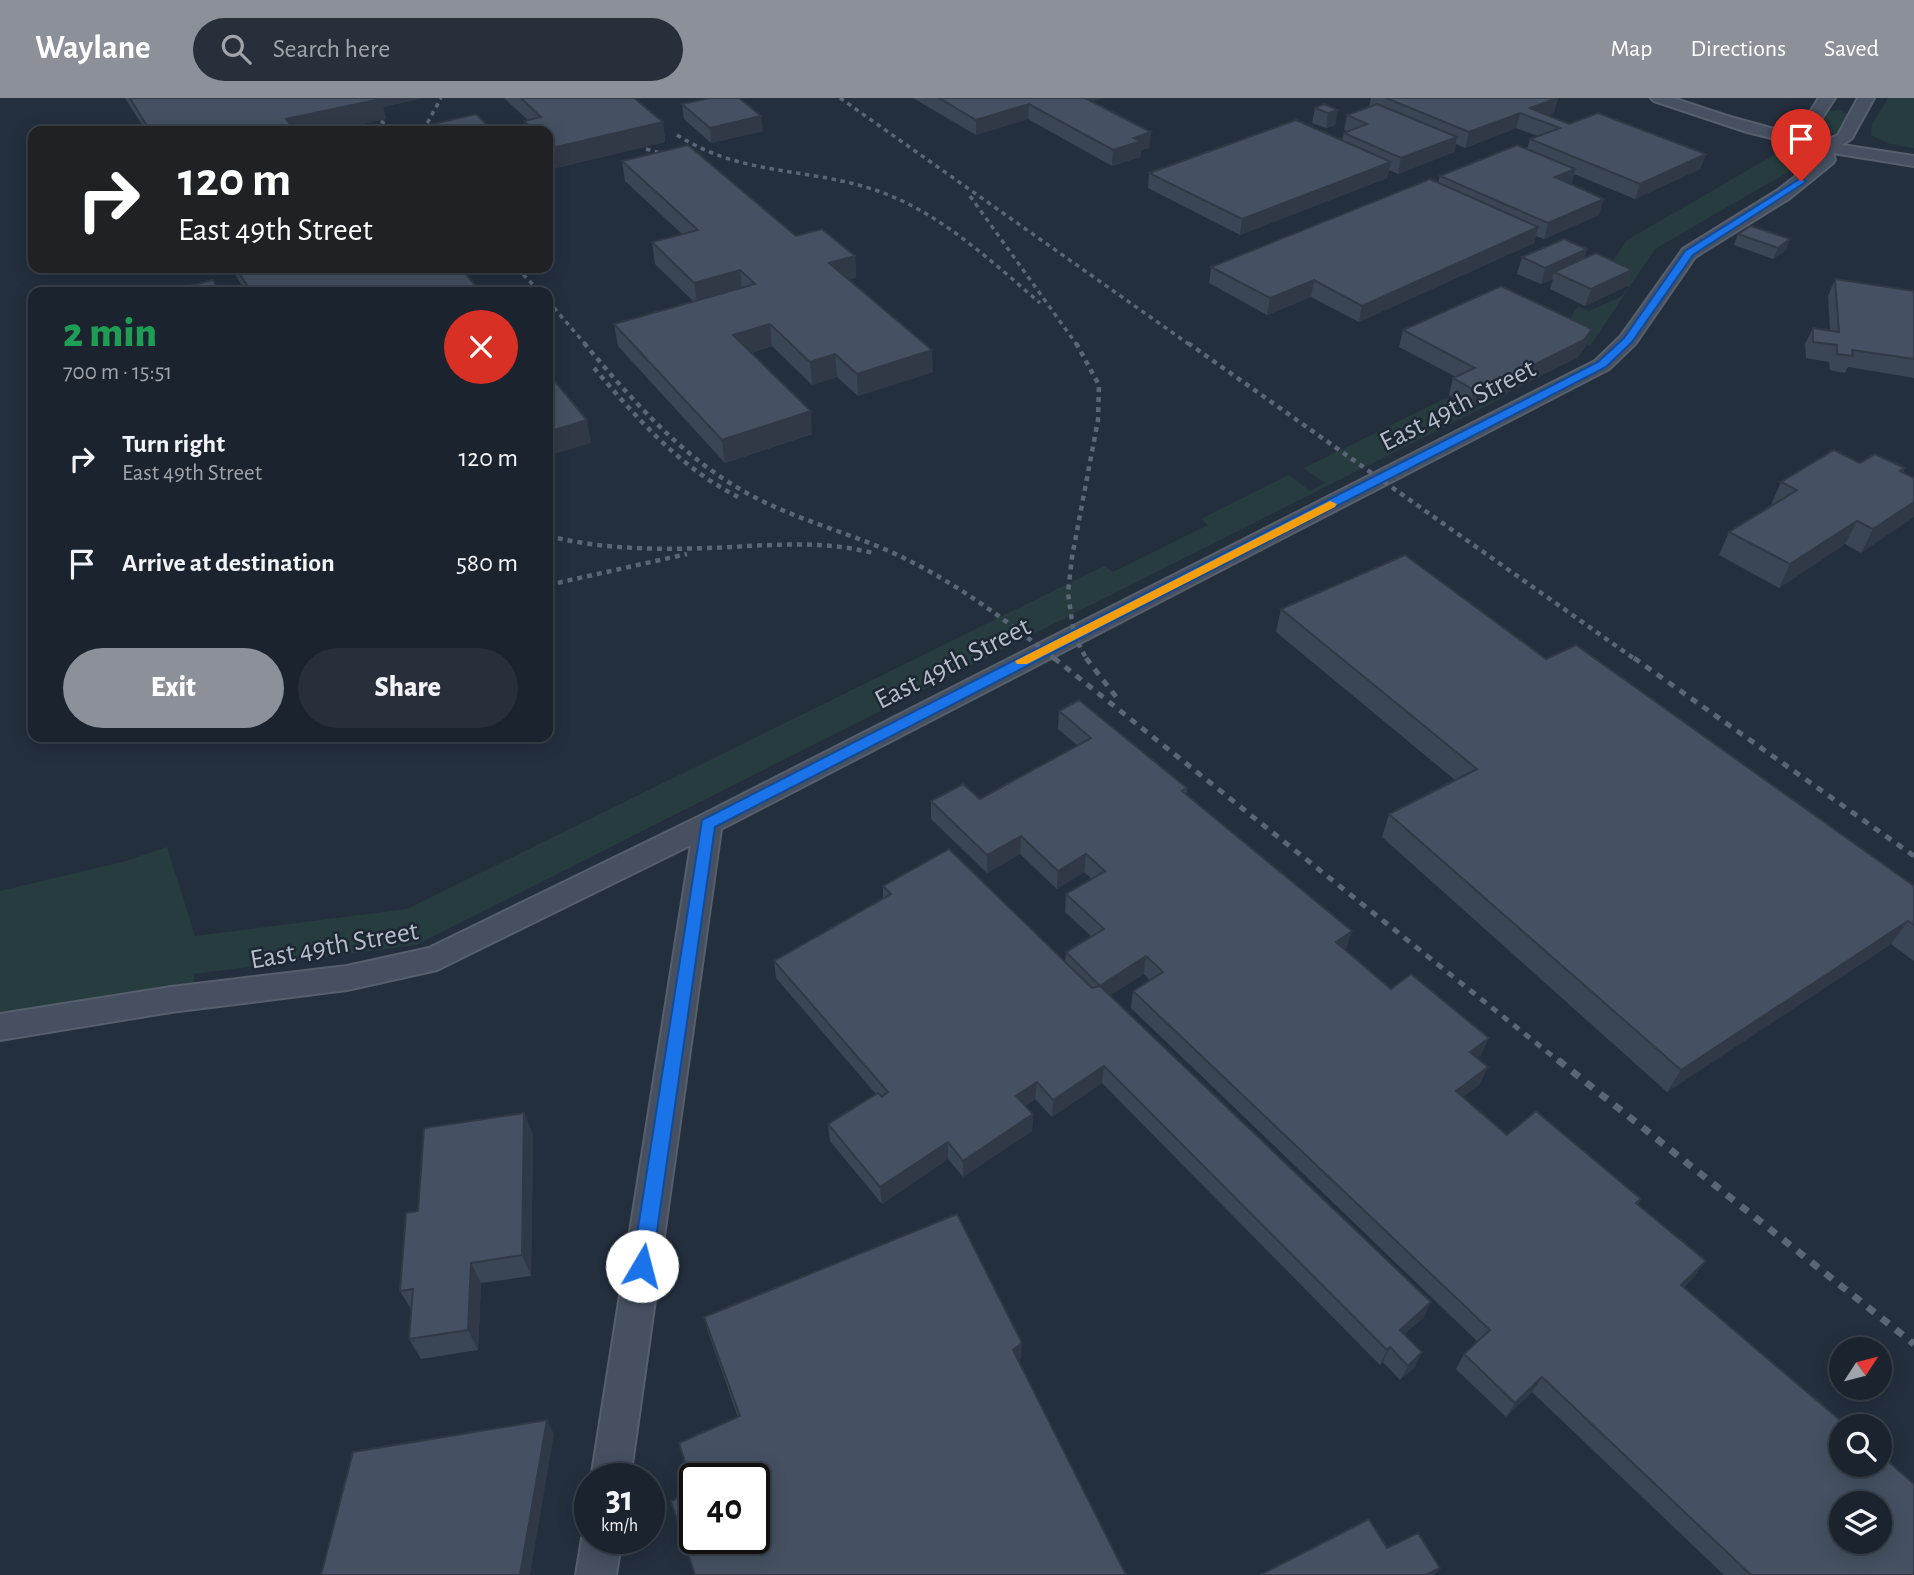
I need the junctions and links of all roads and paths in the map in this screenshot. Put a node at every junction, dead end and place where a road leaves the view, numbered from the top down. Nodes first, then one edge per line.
1 (1659, 98) edge
2 (1827, 98) edge
3 (1866, 98) edge
4 (1823, 147) junction
5 (1914, 160) edge
6 (708, 824) junction
7 (0, 1027) edge
8 (612, 1463) edge
9 (599, 1554) edge
10 (596, 1575) edge

1 - 4 street
2 - 4 street
3 - 4 street
4 - 5 street
4 - 6 street, East 49th Street
6 - 7 street, East 49th Street
6 - 8 street
9 - 10 street

